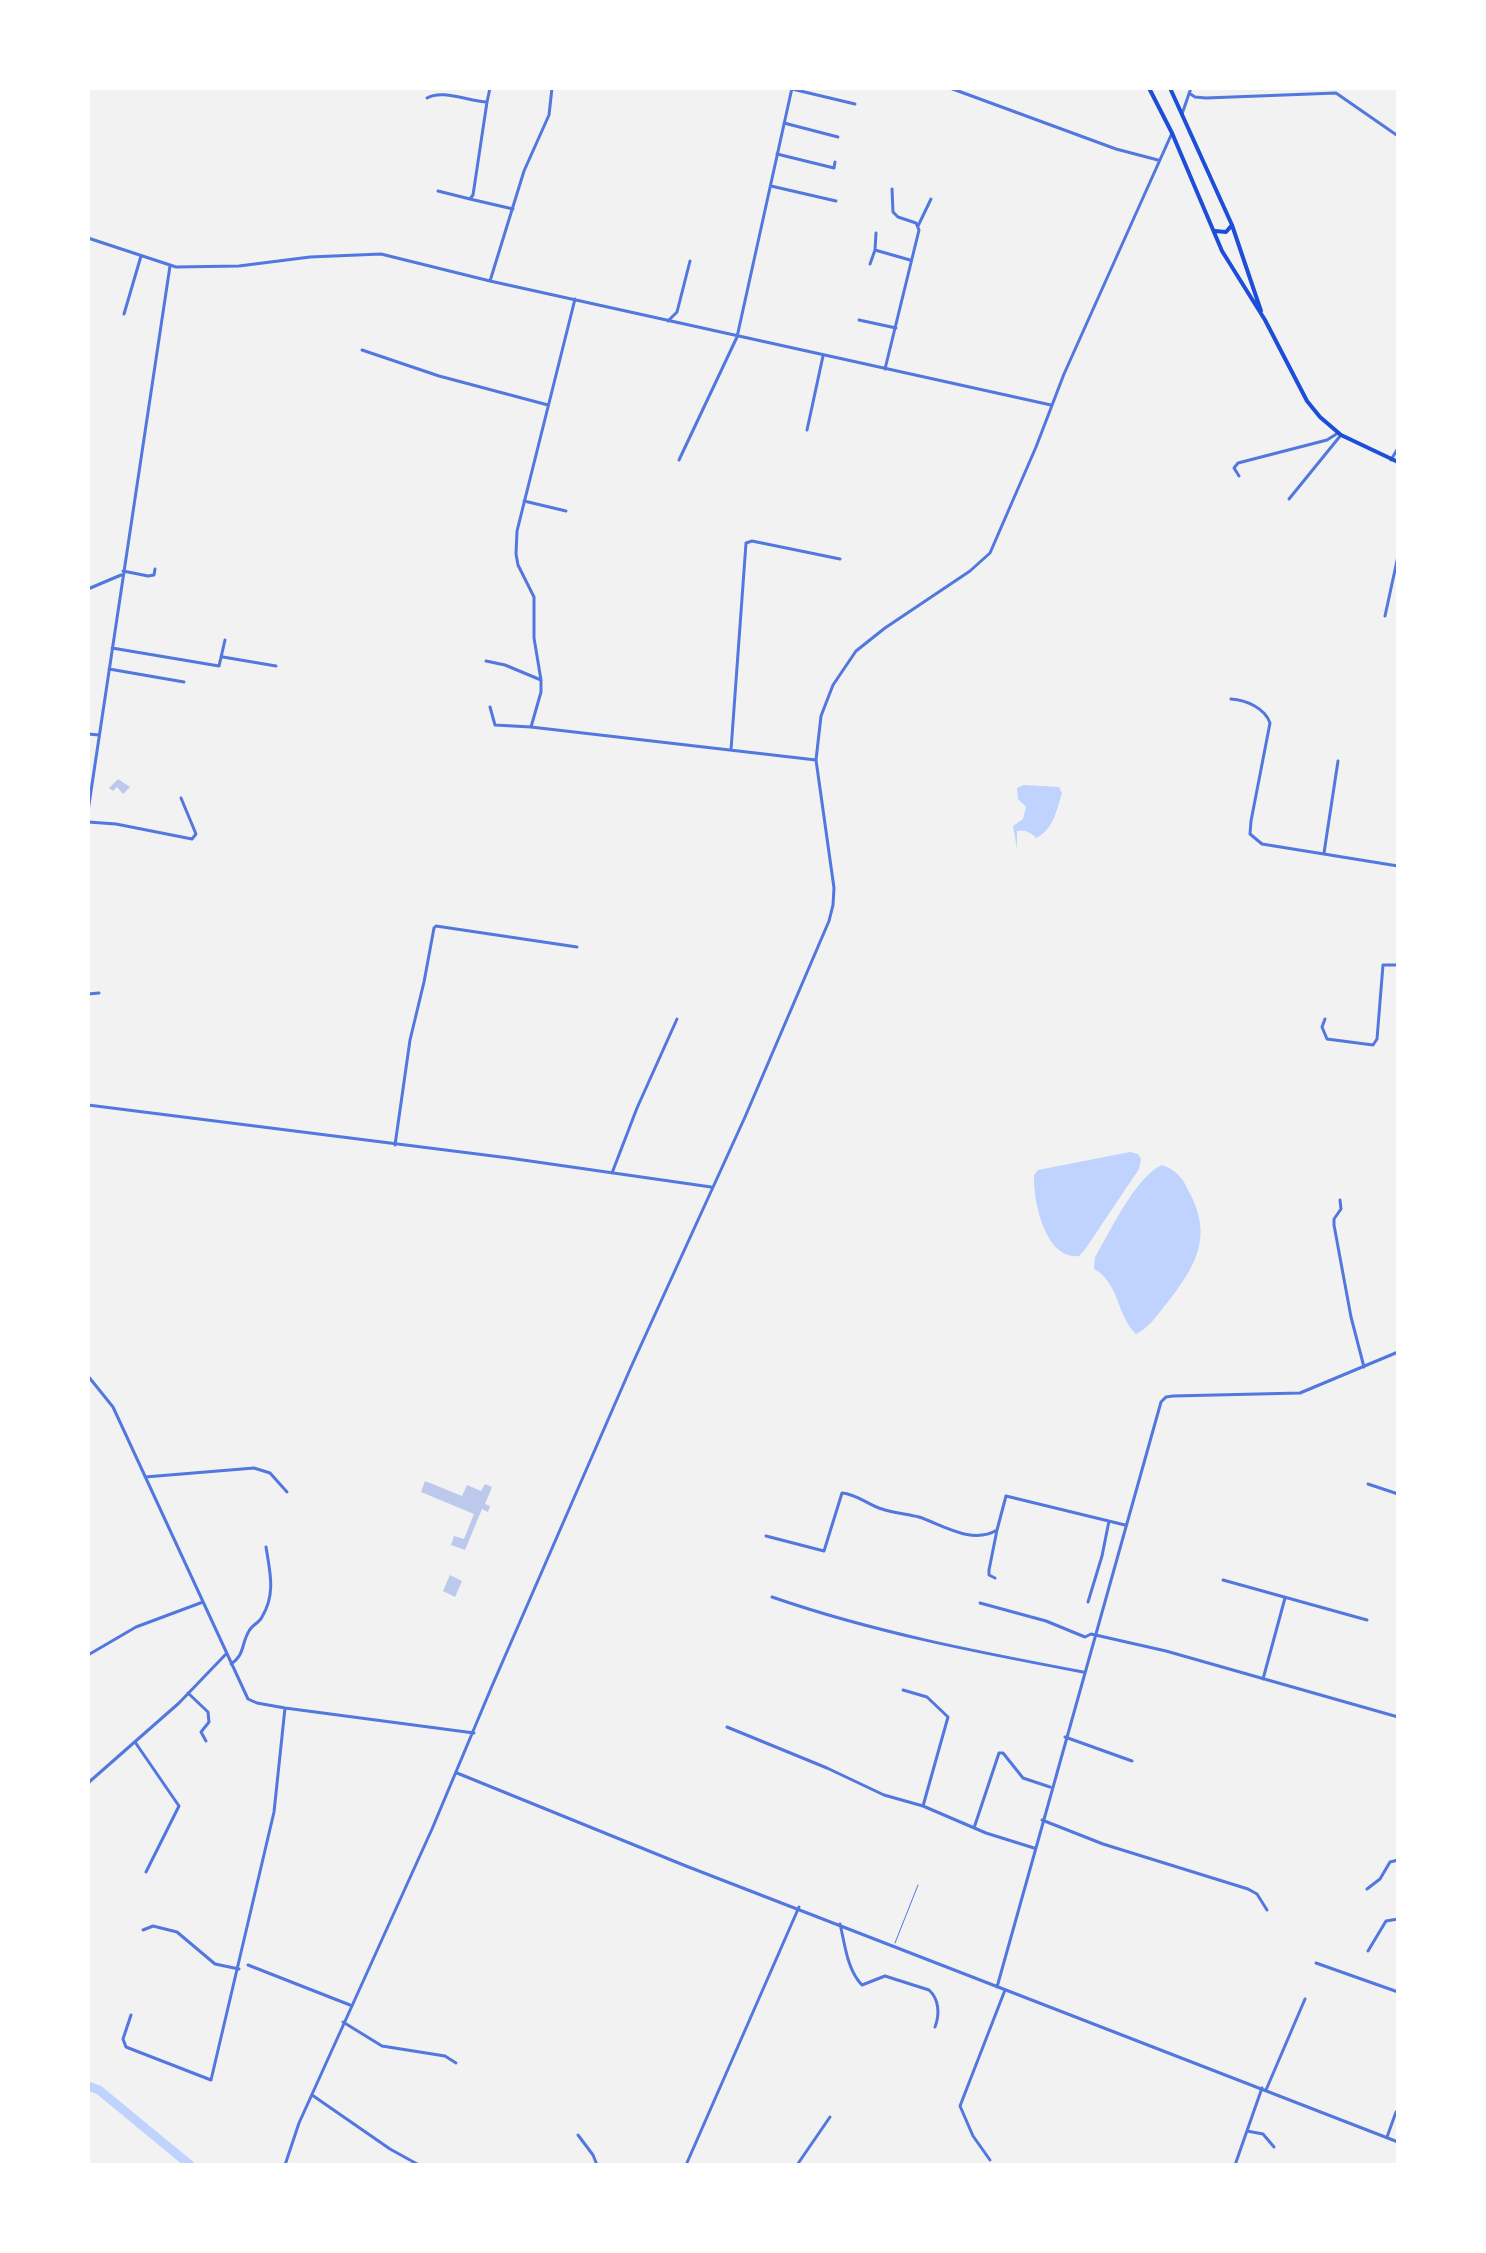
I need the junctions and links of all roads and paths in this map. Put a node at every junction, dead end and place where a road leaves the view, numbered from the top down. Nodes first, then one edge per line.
1 (490, 88) edge
2 (552, 88) edge
3 (950, 88) edge
4 (1149, 88) edge
5 (1170, 88) edge
6 (792, 89) edge
7 (1190, 91) edge
8 (427, 98) dead end
9 (487, 102) junction
10 (855, 104) dead end
11 (1182, 114) junction
12 (784, 123) junction
13 (1172, 133) junction
14 (1398, 136) edge
15 (838, 137) dead end
16 (777, 154) junction
17 (1159, 161) junction
18 (835, 162) dead end
19 (771, 186) junction
20 (892, 189) dead end
21 (438, 191) dead end
22 (470, 199) junction
23 (931, 199) dead end
24 (836, 201) dead end
25 (513, 209) junction
26 (1232, 225) junction
27 (918, 226) junction
28 (1215, 231) junction
29 (876, 233) dead end
30 (88, 238) edge
31 (875, 250) junction
32 (141, 256) junction
33 (690, 261) dead end
34 (912, 261) junction
35 (870, 264) dead end
36 (170, 266) junction
37 (490, 281) junction
38 (575, 299) junction
39 (124, 314) dead end
40 (859, 320) dead end
41 (1265, 320) junction
42 (668, 321) junction
43 (896, 328) junction
44 (737, 337) junction
45 (362, 350) dead end
46 (823, 356) junction
47 (885, 369) junction
48 (548, 405) junction
49 (1051, 405) junction
50 (807, 430) dead end
51 (1340, 434) junction
52 (1398, 448) edge
53 (679, 460) dead end
54 (1391, 460) junction
55 (1398, 462) edge
56 (1239, 476) dead end
57 (1289, 499) dead end
58 (524, 501) junction
59 (566, 511) dead end
60 (1398, 556) edge
61 (840, 559) dead end
62 (155, 569) dead end
63 (123, 573) junction
64 (88, 589) edge
65 (1385, 616) dead end
66 (225, 640) dead end
67 (112, 648) junction
68 (223, 657) junction
69 (486, 661) dead end
70 (276, 666) dead end
71 (109, 669) junction
72 (541, 680) junction
73 (184, 682) dead end
74 (1231, 699) dead end
75 (490, 707) dead end
76 (531, 727) junction
77 (88, 734) edge
78 (99, 735) junction
79 (731, 750) junction
80 (816, 760) junction
81 (1338, 761) dead end
82 (181, 798) dead end
83 (88, 811) edge
84 (88, 822) edge
85 (1324, 854) junction
86 (1398, 866) edge
87 (577, 947) dead end
88 (1398, 965) edge
89 (99, 993) dead end
90 (88, 994) edge
91 (677, 1019) dead end
92 (1325, 1019) dead end
93 (88, 1105) edge
94 (395, 1145) junction
95 (612, 1173) junction
96 (711, 1187) junction
97 (1340, 1200) dead end
98 (1398, 1352) edge
99 (1364, 1367) junction
100 (88, 1376) edge
101 (145, 1477) junction
102 (1368, 1484) dead end
103 (287, 1492) dead end
104 (1398, 1494) edge
105 (1109, 1521) junction
106 (1125, 1525) junction
107 (997, 1530) junction
108 (766, 1536) dead end
109 (266, 1547) dead end
110 (995, 1578) dead end
111 (1223, 1580) dead end
112 (772, 1597) dead end
113 (1285, 1597) junction
114 (203, 1602) junction
115 (1088, 1602) dead end
116 (980, 1603) dead end
117 (1367, 1620) dead end
118 (1095, 1636) junction
119 (226, 1654) junction
120 (88, 1655) edge
121 (231, 1664) junction
122 (1084, 1672) junction
123 (1263, 1679) junction
124 (903, 1690) dead end
125 (188, 1693) junction
126 (285, 1708) junction
127 (1398, 1717) edge
128 (727, 1727) dead end
129 (474, 1733) junction
130 (1065, 1737) junction
131 (206, 1741) dead end
132 (135, 1742) junction
133 (1132, 1761) dead end
134 (457, 1773) junction
135 (88, 1783) edge
136 (1051, 1787) junction
137 (923, 1806) junction
138 (1042, 1820) junction
139 (974, 1828) junction
140 (1034, 1848) junction
141 (1398, 1860) edge
142 (146, 1872) dead end
143 (918, 1885) dead end
144 (1367, 1889) dead end
145 (799, 1907) junction
146 (1267, 1910) dead end
147 (1398, 1919) edge
148 (840, 1924) junction
149 (143, 1930) dead end
150 (894, 1946) junction
151 (1368, 1951) dead end
152 (1316, 1963) dead end
153 (248, 1965) dead end
154 (239, 1969) junction
155 (997, 1987) junction
156 (1005, 1990) junction
157 (1398, 1992) edge
158 (1305, 1999) dead end
159 (350, 2005) junction
160 (131, 2015) dead end
161 (343, 2022) junction
162 (935, 2027) dead end
163 (456, 2063) dead end
164 (1264, 2089) junction
165 (311, 2094) junction
166 (1396, 2112) dead end
167 (830, 2117) dead end
168 (1247, 2131) junction
169 (578, 2135) dead end
170 (1387, 2137) junction
171 (1398, 2142) edge
172 (1274, 2147) dead end
173 (990, 2160) dead end
174 (285, 2165) edge
175 (419, 2165) edge
176 (597, 2165) edge
177 (686, 2165) edge
178 (797, 2165) edge
179 (1235, 2165) edge

1 - 9 street
2 - 25 street
3 - 17 street
4 - 13 main road
5 - 11 main road
6 - 10 street
6 - 12 street
7 - 11 street
7 - 14 street
8 - 9 street
9 - 22 street
11 - 26 main road
12 - 15 street
12 - 16 street
13 - 17 street
13 - 28 main road
16 - 18 street
16 - 19 street
17 - 49 street
19 - 24 street
19 - 44 street
20 - 27 street
21 - 22 street
22 - 25 street
23 - 27 street
25 - 37 street
26 - 28 main road
26 - 41 main road
27 - 34 street
28 - 41 main road
29 - 31 street
30 - 32 street
31 - 34 street
31 - 35 street
32 - 36 street
32 - 39 street
33 - 42 street
34 - 43 street
36 - 37 street
36 - 63 street
37 - 38 street
38 - 42 street
38 - 48 street
40 - 43 street
41 - 51 main road
42 - 44 street
43 - 47 street
44 - 46 street
44 - 53 street
45 - 48 street
46 - 47 street
46 - 50 street
47 - 49 street
48 - 58 street
49 - 80 street
51 - 54 main road
51 - 56 street
51 - 57 street
52 - 54 street
54 - 55 main road
58 - 59 street
58 - 72 street
60 - 65 street
61 - 79 street
62 - 63 street
63 - 64 street
63 - 67 street
66 - 68 street
67 - 68 street
67 - 71 street
68 - 70 street
69 - 72 street
71 - 73 street
71 - 78 street
72 - 76 street
74 - 85 street
75 - 76 street
76 - 79 street
77 - 78 street
78 - 83 street
79 - 80 street
80 - 96 street
81 - 85 street
82 - 84 street
85 - 86 street
87 - 94 street
88 - 92 street
89 - 90 street
91 - 95 street
93 - 94 street
94 - 95 street
95 - 96 street
96 - 129 street
97 - 99 street
98 - 99 street
99 - 106 street
100 - 101 street
101 - 103 street
101 - 114 street
102 - 104 street
105 - 106 street
105 - 107 street
105 - 115 street
106 - 118 street
107 - 108 street
107 - 110 street
109 - 121 street
111 - 113 street
112 - 122 street
113 - 117 street
113 - 123 street
114 - 119 street
114 - 120 street
116 - 118 street
118 - 122 street
118 - 123 street
119 - 121 street
119 - 125 street
121 - 126 street
122 - 130 street
123 - 127 street
124 - 137 street
125 - 131 street
125 - 132 street
126 - 129 street
126 - 154 street
128 - 137 street
129 - 134 street
130 - 133 street
130 - 136 street
132 - 135 street
132 - 142 street
134 - 145 street
134 - 159 street
136 - 138 street
136 - 139 street
137 - 139 street
138 - 140 street
138 - 146 street
139 - 140 street
140 - 155 street
141 - 144 street
143 - 150 lane
145 - 148 street
145 - 177 street
147 - 151 street
148 - 150 street
148 - 162 street
149 - 154 street
150 - 155 street
152 - 157 street
153 - 159 street
154 - 160 street
155 - 156 street
156 - 164 street
156 - 173 street
158 - 164 street
159 - 161 street
161 - 163 street
161 - 165 street
164 - 168 street
164 - 170 street
165 - 174 street
165 - 175 street
166 - 170 street
167 - 178 street
168 - 172 street
168 - 179 street
169 - 176 street
170 - 171 street

